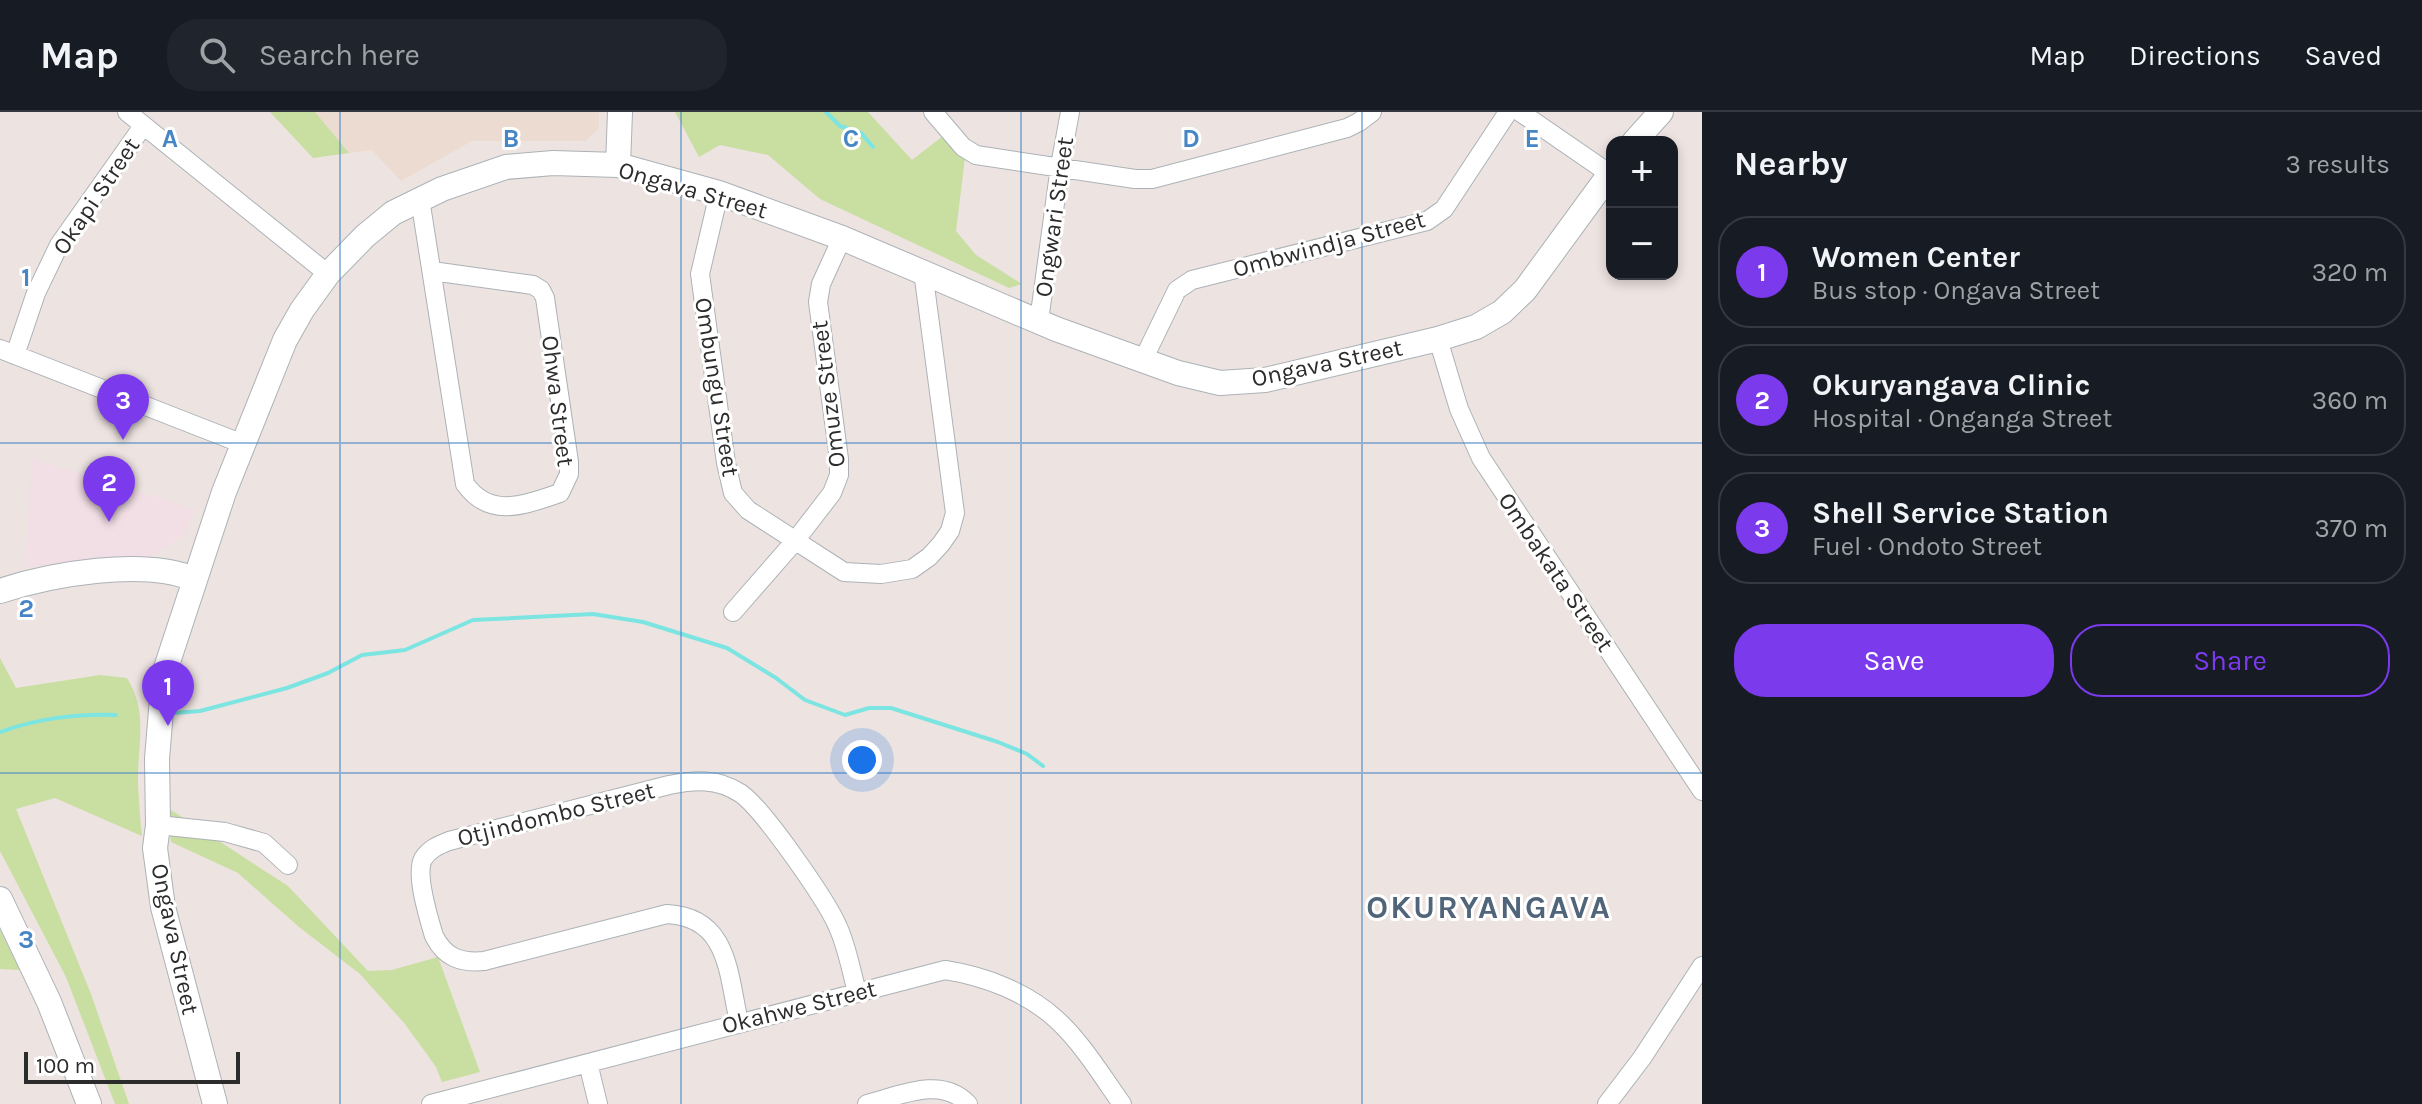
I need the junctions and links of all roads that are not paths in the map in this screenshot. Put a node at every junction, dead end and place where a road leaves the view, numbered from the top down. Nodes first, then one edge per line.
1 (127, 112) edge
2 (620, 112) edge
3 (933, 112) edge
4 (1070, 112) edge
5 (1372, 112) edge
6 (1508, 112) edge
7 (1520, 112) edge
8 (1661, 112) edge
9 (143, 126) junction
10 (1639, 136) edge
11 (618, 165) junction
12 (1060, 166) junction
13 (1606, 169) edge
14 (1606, 179) edge
15 (719, 193) junction
16 (420, 199) junction
17 (842, 238) junction
18 (432, 271) junction
19 (923, 271) junction
20 (328, 274) junction
21 (1039, 321) junction
22 (1438, 339) junction
23 (8, 352) edge
24 (1143, 360) junction
25 (243, 444) junction
26 (795, 541) junction
27 (194, 579) junction
28 (0, 591) edge
29 (733, 612) dead end
30 (1702, 791) edge
31 (158, 825) junction
32 (288, 865) dead end
33 (0, 899) edge
34 (1702, 966) edge
35 (857, 992) junction
36 (739, 1022) junction
37 (588, 1063) junction
38 (1116, 1102) edge
39 (89, 1104) edge
40 (215, 1104) edge
41 (431, 1104) edge
42 (598, 1104) edge
43 (867, 1104) edge
44 (968, 1104) edge
45 (1607, 1104) edge

1 - 9 street
2 - 11 street
3 - 12 street
4 - 12 street, Ongwari Street
5 - 12 street
6 - 24 street, Ombwindja Street
7 - 13 street
8 - 10 street
9 - 20 street
9 - 23 street, Okapi Street
11 - 15 street, Ongava Street
11 - 16 street, Ongava Street
12 - 21 street, Ongwari Street
14 - 22 street, Ongava Street
15 - 17 street, Ongava Street
15 - 26 street, Ombungu Street
16 - 18 street, Ohwa Street
16 - 20 street, Ongava Street
17 - 19 street, Ongava Street
17 - 26 street, Omuze Street
18 - 18 street, Ohwa Street
19 - 21 street, Ongava Street
19 - 26 street, Ombungu Street
20 - 25 street, Ongava Street
21 - 24 street, Ongava Street
22 - 24 street, Ongava Street
22 - 30 street, Ombakata Street
23 - 25 street
25 - 27 street, Ongava Street
26 - 29 street, Omuze Street
27 - 28 street
27 - 31 street, Ongava Street
31 - 32 street
31 - 40 street, Ongava Street
33 - 39 street
34 - 45 street
35 - 36 street, Okahwe Street
35 - 36 street, Otjindombo Street
35 - 38 street, Okahwe Street
36 - 37 street, Okahwe Street
37 - 41 street, Okahwe Street
37 - 42 street
43 - 44 street

